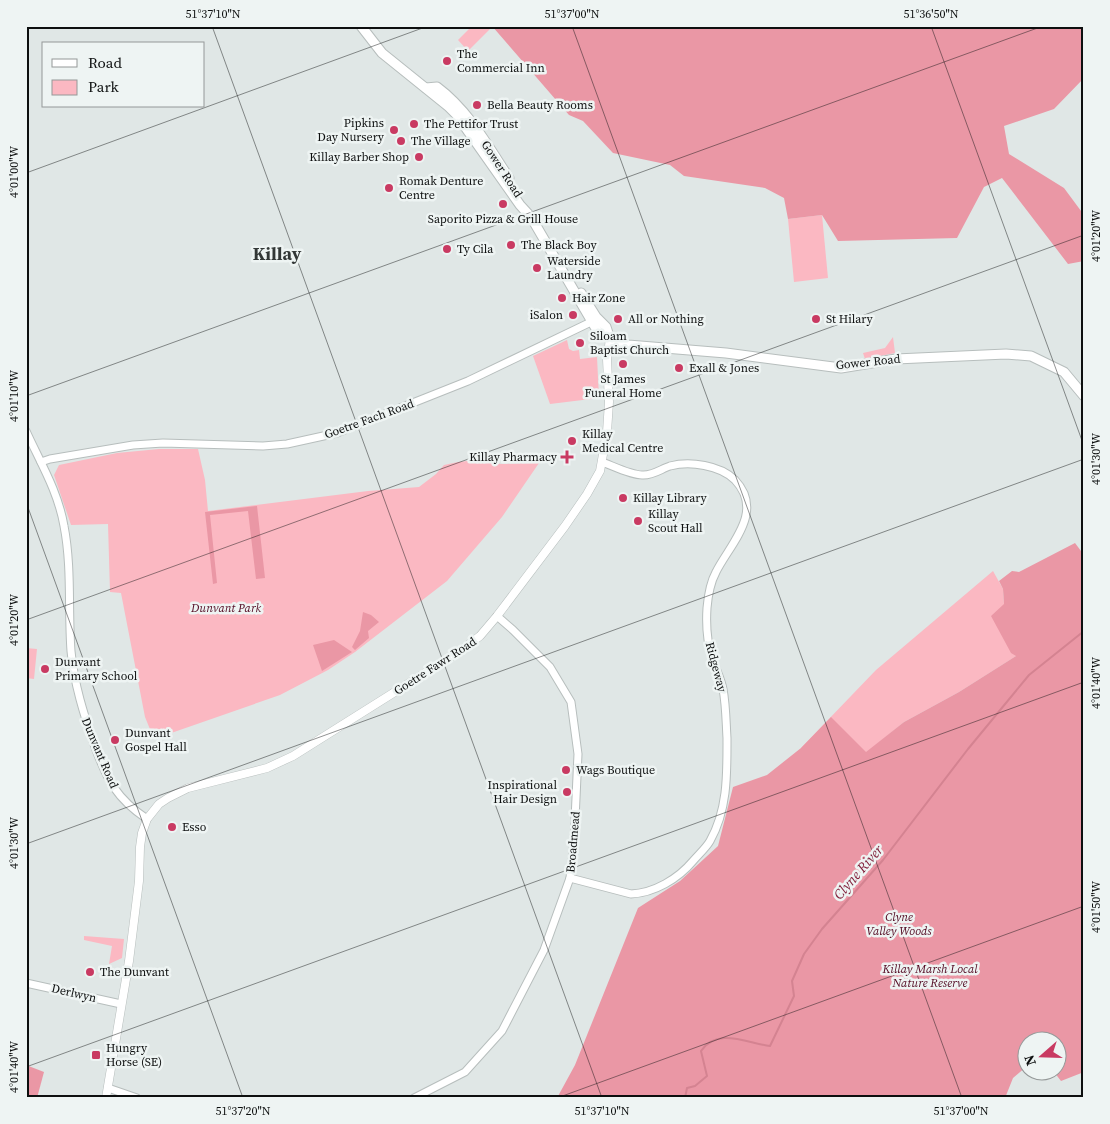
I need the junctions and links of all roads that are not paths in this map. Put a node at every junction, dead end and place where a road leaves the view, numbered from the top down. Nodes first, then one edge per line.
1 (361, 26) edge
2 (562, 268) junction
3 (591, 322) junction
4 (610, 339) junction
5 (1084, 396) edge
6 (27, 434) edge
7 (42, 462) junction
8 (602, 462) junction
9 (497, 616) junction
10 (147, 819) junction
11 (570, 878) junction
12 (26, 983) edge
13 (121, 1004) junction
14 (108, 1088) junction
15 (106, 1098) edge
16 (137, 1098) edge
17 (414, 1098) edge

1 - 2 main road, Gower Road
2 - 3 main road, Gower Road
2 - 4 main road, Gower Road
3 - 4 main road, Gower Road
3 - 7 street, Goetre Fach Road
4 - 5 main road, Gower Road
4 - 8 main road, Goetre Fawr Road
6 - 7 street, Dunvant Road
7 - 10 street, Dunvant Road
8 - 9 main road, Goetre Fawr Road
8 - 11 street, Ridgeway
9 - 10 main road, Goetre Fawr Road
9 - 11 street, Broadmead
10 - 13 main road
11 - 17 street, Broadmead
12 - 13 street, Derlwyn
13 - 14 main road
14 - 15 main road
14 - 16 street

